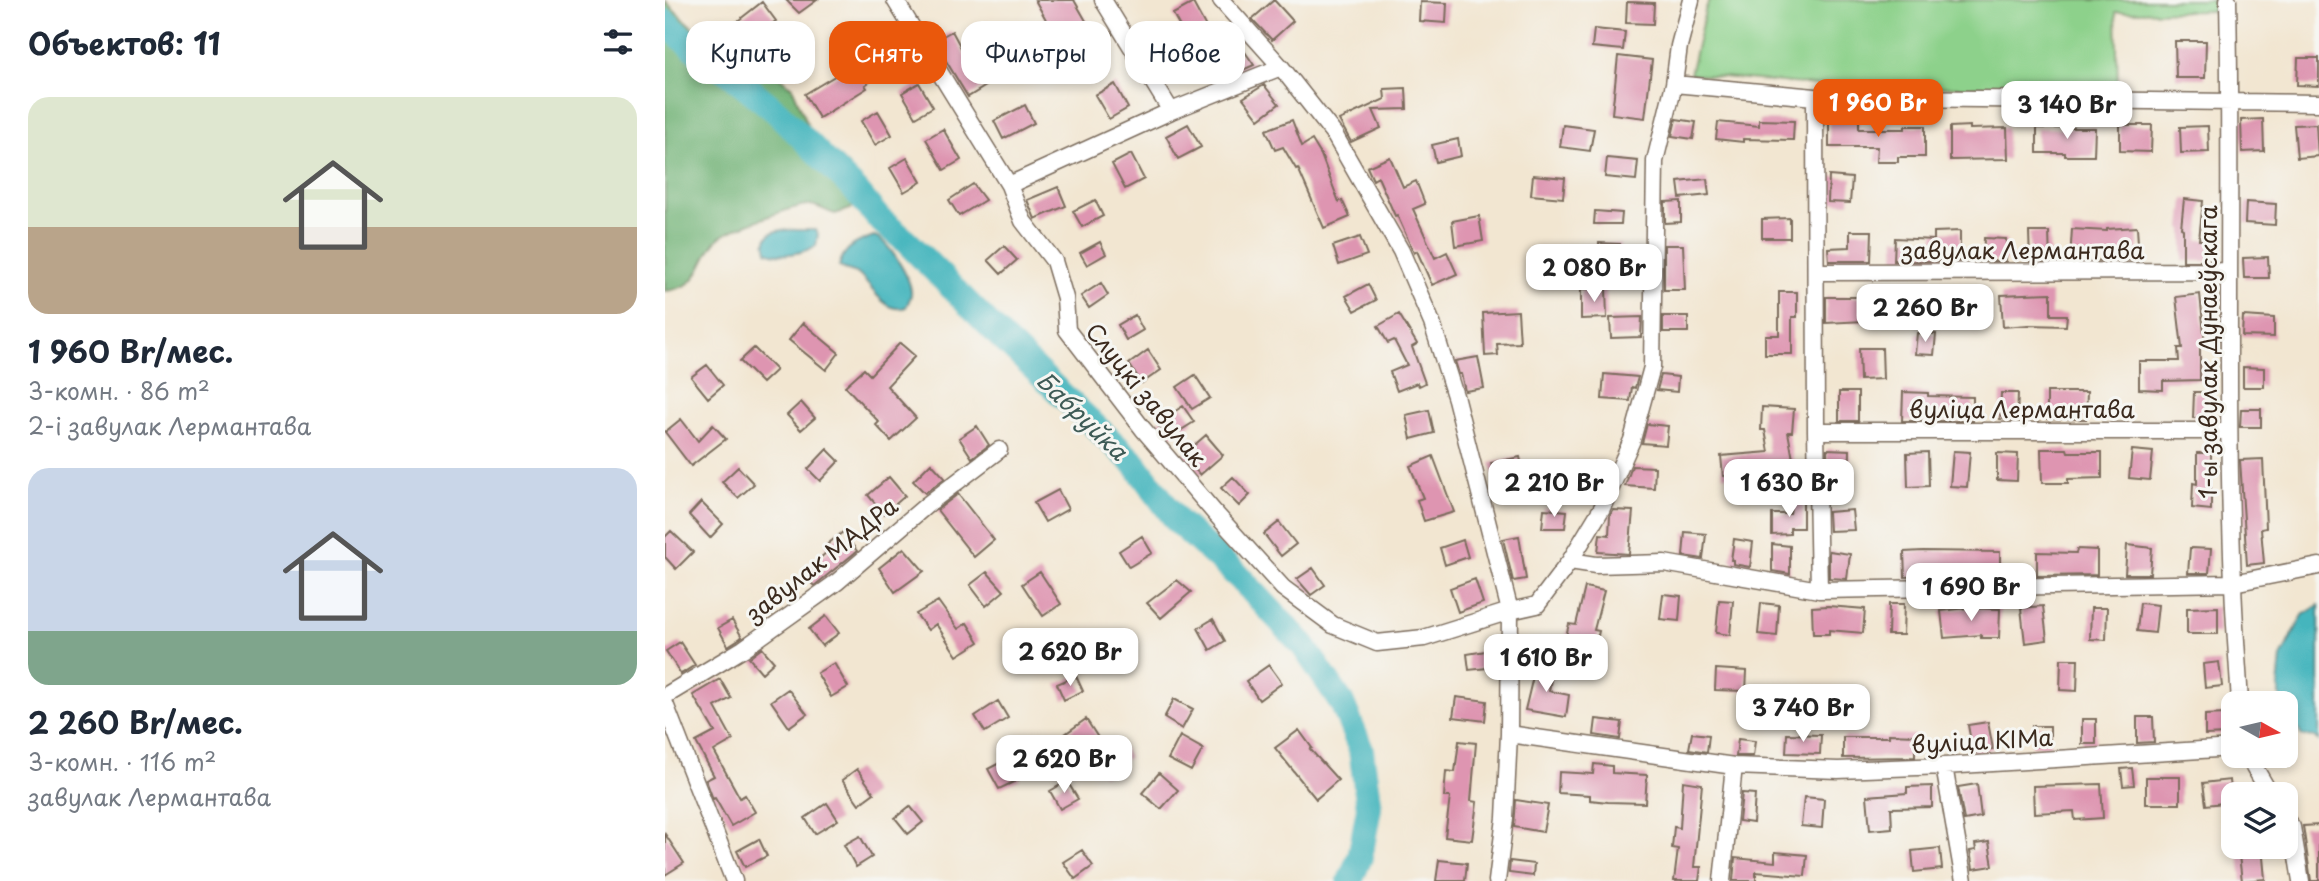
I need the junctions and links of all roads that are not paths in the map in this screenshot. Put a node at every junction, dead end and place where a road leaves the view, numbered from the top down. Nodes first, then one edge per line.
1 (895, 0) edge
2 (1103, 0) edge
3 (1221, 0) edge
4 (1691, 0) edge
5 (2228, 0) edge
6 (1281, 67) junction
7 (1674, 84) junction
8 (1815, 97) junction
9 (2230, 103) junction
10 (2319, 103) edge
11 (1171, 111) junction
12 (1009, 185) junction
13 (2228, 271) junction
14 (1817, 272) junction
15 (2229, 430) junction
16 (1816, 431) junction
17 (999, 450) dead end
18 (1570, 561) junction
19 (2319, 566) edge
20 (2233, 583) junction
21 (1819, 590) junction
22 (1510, 611) junction
23 (2240, 691) edge
24 (665, 696) edge
25 (665, 704) edge
26 (1509, 734) junction
27 (2221, 749) edge
28 (1734, 766) junction
29 (1944, 766) junction
30 (2297, 859) edge
31 (734, 881) edge
32 (1497, 881) edge
33 (1722, 881) edge
34 (1964, 881) edge
35 (2301, 881) edge

1 - 12 street, Слуцкі завулак
2 - 11 street
3 - 6 street
4 - 7 street, Слуцкі завулак
5 - 9 street, 1-ы завулак Дунаеўскага
6 - 11 street
6 - 22 street
7 - 8 street
7 - 18 street, Слуцкі завулак
8 - 9 street
8 - 14 street
9 - 10 street
9 - 13 street, 1-ы завулак Дунаеўскага
11 - 12 street
12 - 22 street, Слуцкі завулак
13 - 14 street, завулак Лермантава
13 - 15 street, 1-ы завулак Дунаеўскага
14 - 16 street
15 - 16 street, вуліца Лермантава
15 - 20 street, 1-ы завулак Дунаеўскага
16 - 21 street
17 - 24 street, завулак МАДРа
18 - 21 street
18 - 22 street, Слуцкі завулак
19 - 20 street
20 - 21 street
20 - 23 street, 1-ы завулак Дунаеўскага
22 - 26 street
25 - 31 street
26 - 28 street, вуліца КІМа
26 - 32 street
27 - 29 street, вуліца КІМа
28 - 29 street, вуліца КІМа
28 - 33 street
29 - 34 street
30 - 35 street

